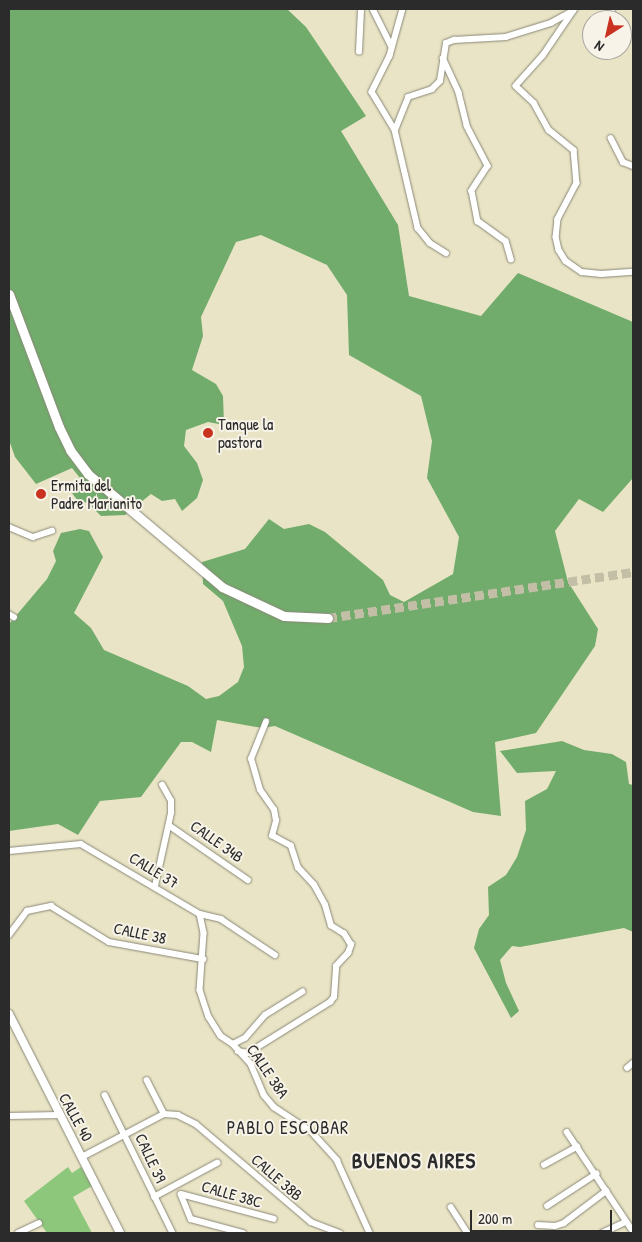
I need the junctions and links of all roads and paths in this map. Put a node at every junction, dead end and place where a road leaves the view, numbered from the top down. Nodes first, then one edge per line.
1 (361, 9) edge
2 (373, 9) edge
3 (403, 9) edge
4 (575, 9) edge
5 (392, 47) junction
6 (359, 52) dead end
7 (443, 56) junction
8 (395, 130) junction
9 (611, 138) dead end
10 (633, 166) edge
11 (446, 253) dead end
12 (511, 259) dead end
13 (633, 272) edge
14 (9, 294) edge
15 (9, 527) edge
16 (52, 531) dead end
17 (328, 618) tunnel mouth
18 (266, 722) dead end
19 (162, 785) dead end
20 (170, 826) junction
21 (9, 851) edge
22 (248, 880) dead end
23 (155, 886) junction
24 (200, 914) junction
25 (9, 935) edge
26 (275, 956) dead end
27 (203, 959) junction
28 (302, 992) dead end
29 (9, 1014) edge
30 (233, 1044) junction
31 (238, 1051) junction
32 (633, 1063) edge
33 (627, 1068) dead end
34 (148, 1080) dead end
35 (105, 1095) dead end
36 (164, 1114) junction
37 (59, 1115) junction
38 (9, 1116) edge
39 (566, 1132) dead end
40 (125, 1136) junction
41 (577, 1147) junction
42 (82, 1157) junction
43 (217, 1163) dead end
44 (544, 1164) dead end
45 (596, 1174) junction
46 (606, 1191) junction
47 (154, 1197) junction
48 (547, 1206) dead end
49 (451, 1208) dead end
50 (274, 1219) dead end
51 (626, 1222) junction
52 (38, 1223) dead end
53 (538, 1225) dead end
54 (633, 1232) edge
55 (18, 1233) edge
56 (120, 1233) edge
57 (172, 1233) edge
58 (243, 1233) edge
59 (340, 1233) edge
60 (370, 1233) edge
61 (468, 1233) edge
62 (602, 1233) edge

1 - 6 street
2 - 5 street
3 - 5 street
4 - 7 street
4 - 13 street
5 - 8 street
7 - 8 street
7 - 12 street
8 - 11 street
9 - 10 street
14 - 17 main road
15 - 16 street
18 - 31 street
19 - 20 street
20 - 22 street, CALLE 34B
20 - 23 street
21 - 23 street, CALLE 37
23 - 24 street, CALLE 37
24 - 26 street, CALLE 37
24 - 27 street, CALLE 38A
25 - 27 street, CALLE 38
27 - 30 street, CALLE 38A
28 - 30 street
29 - 37 street, CALLE 40
30 - 31 street, CALLE 38A
31 - 60 street, CALLE 38A
32 - 33 street
34 - 36 street
35 - 40 street, CALLE 39
36 - 40 street
36 - 59 street, CALLE 38B
37 - 38 street
37 - 42 street, CALLE 40
39 - 41 street
40 - 42 street
40 - 47 street, CALLE 39
41 - 44 street
41 - 45 street
42 - 56 street, CALLE 40
43 - 47 street
45 - 46 street
45 - 48 street
46 - 51 street
46 - 53 street
47 - 57 street, CALLE 39
49 - 61 street
50 - 58 street, CALLE 38C
51 - 54 street
51 - 62 street
52 - 55 street

